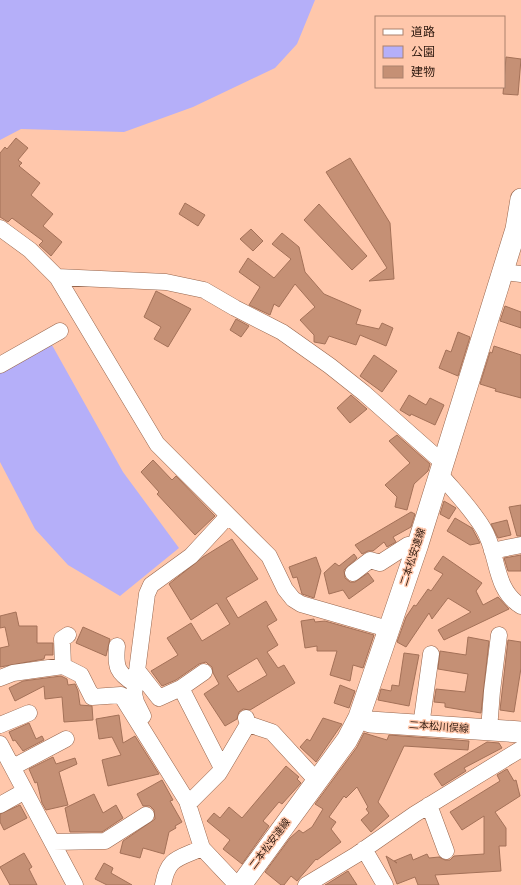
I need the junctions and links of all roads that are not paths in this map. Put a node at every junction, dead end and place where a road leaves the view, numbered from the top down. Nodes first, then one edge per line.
1 (521, 199) edge
2 (0, 228) edge
3 (512, 272) edge
4 (57, 277) junction
5 (60, 331) dead end
6 (0, 365) edge
7 (440, 467) junction
8 (228, 516) junction
9 (418, 544) junction
10 (521, 545) edge
11 (492, 551) junction
12 (353, 573) dead end
13 (521, 606) edge
14 (388, 629) junction
15 (68, 635) dead end
16 (499, 635) dead end
17 (117, 646) dead end
18 (431, 654) dead end
19 (63, 666) junction
20 (204, 672) dead end
21 (136, 677) junction
22 (0, 678) edge
23 (182, 688) junction
24 (28, 714) dead end
25 (359, 717) junction
26 (0, 726) edge
27 (421, 726) junction
28 (489, 730) junction
29 (521, 732) edge
30 (66, 739) dead end
31 (0, 744) edge
32 (521, 749) edge
33 (155, 752) junction
34 (13, 767) junction
35 (222, 768) junction
36 (318, 782) junction
37 (25, 791) junction
38 (188, 804) junction
39 (0, 805) edge
40 (429, 805) junction
41 (146, 815) dead end
42 (53, 842) junction
43 (202, 848) junction
44 (364, 849) junction
45 (446, 851) dead end
46 (75, 885) edge
47 (163, 885) edge
48 (237, 885) edge
49 (241, 885) edge
50 (306, 885) edge
51 (385, 885) edge

1 - 3 main road, 二本松安達線
2 - 4 street
3 - 7 main road, 二本松安達線
4 - 7 street
4 - 8 street
5 - 6 street
7 - 9 main road, 二本松安達線
7 - 11 street
8 - 14 street
8 - 21 street
9 - 12 street
9 - 14 main road, 二本松安達線
10 - 11 street
11 - 13 street
14 - 25 main road, 二本松安達線
15 - 19 street
16 - 28 street
17 - 21 street
18 - 27 street
19 - 22 street
19 - 33 street
20 - 23 street
21 - 23 street
21 - 33 street
23 - 35 street
24 - 26 street
25 - 27 main road, 二本松川俣線
25 - 36 main road, 二本松安達線
27 - 28 main road, 二本松川俣線
28 - 29 main road, 二本松川俣線
30 - 34 street
31 - 34 street
32 - 40 street
33 - 38 street
34 - 37 street
35 - 36 street
35 - 38 street
36 - 49 main road, 二本松安達線
37 - 39 street
37 - 42 street
38 - 43 street
40 - 44 street
40 - 45 street
41 - 42 street
42 - 46 street
43 - 47 street
43 - 48 street
44 - 50 street
44 - 51 street

